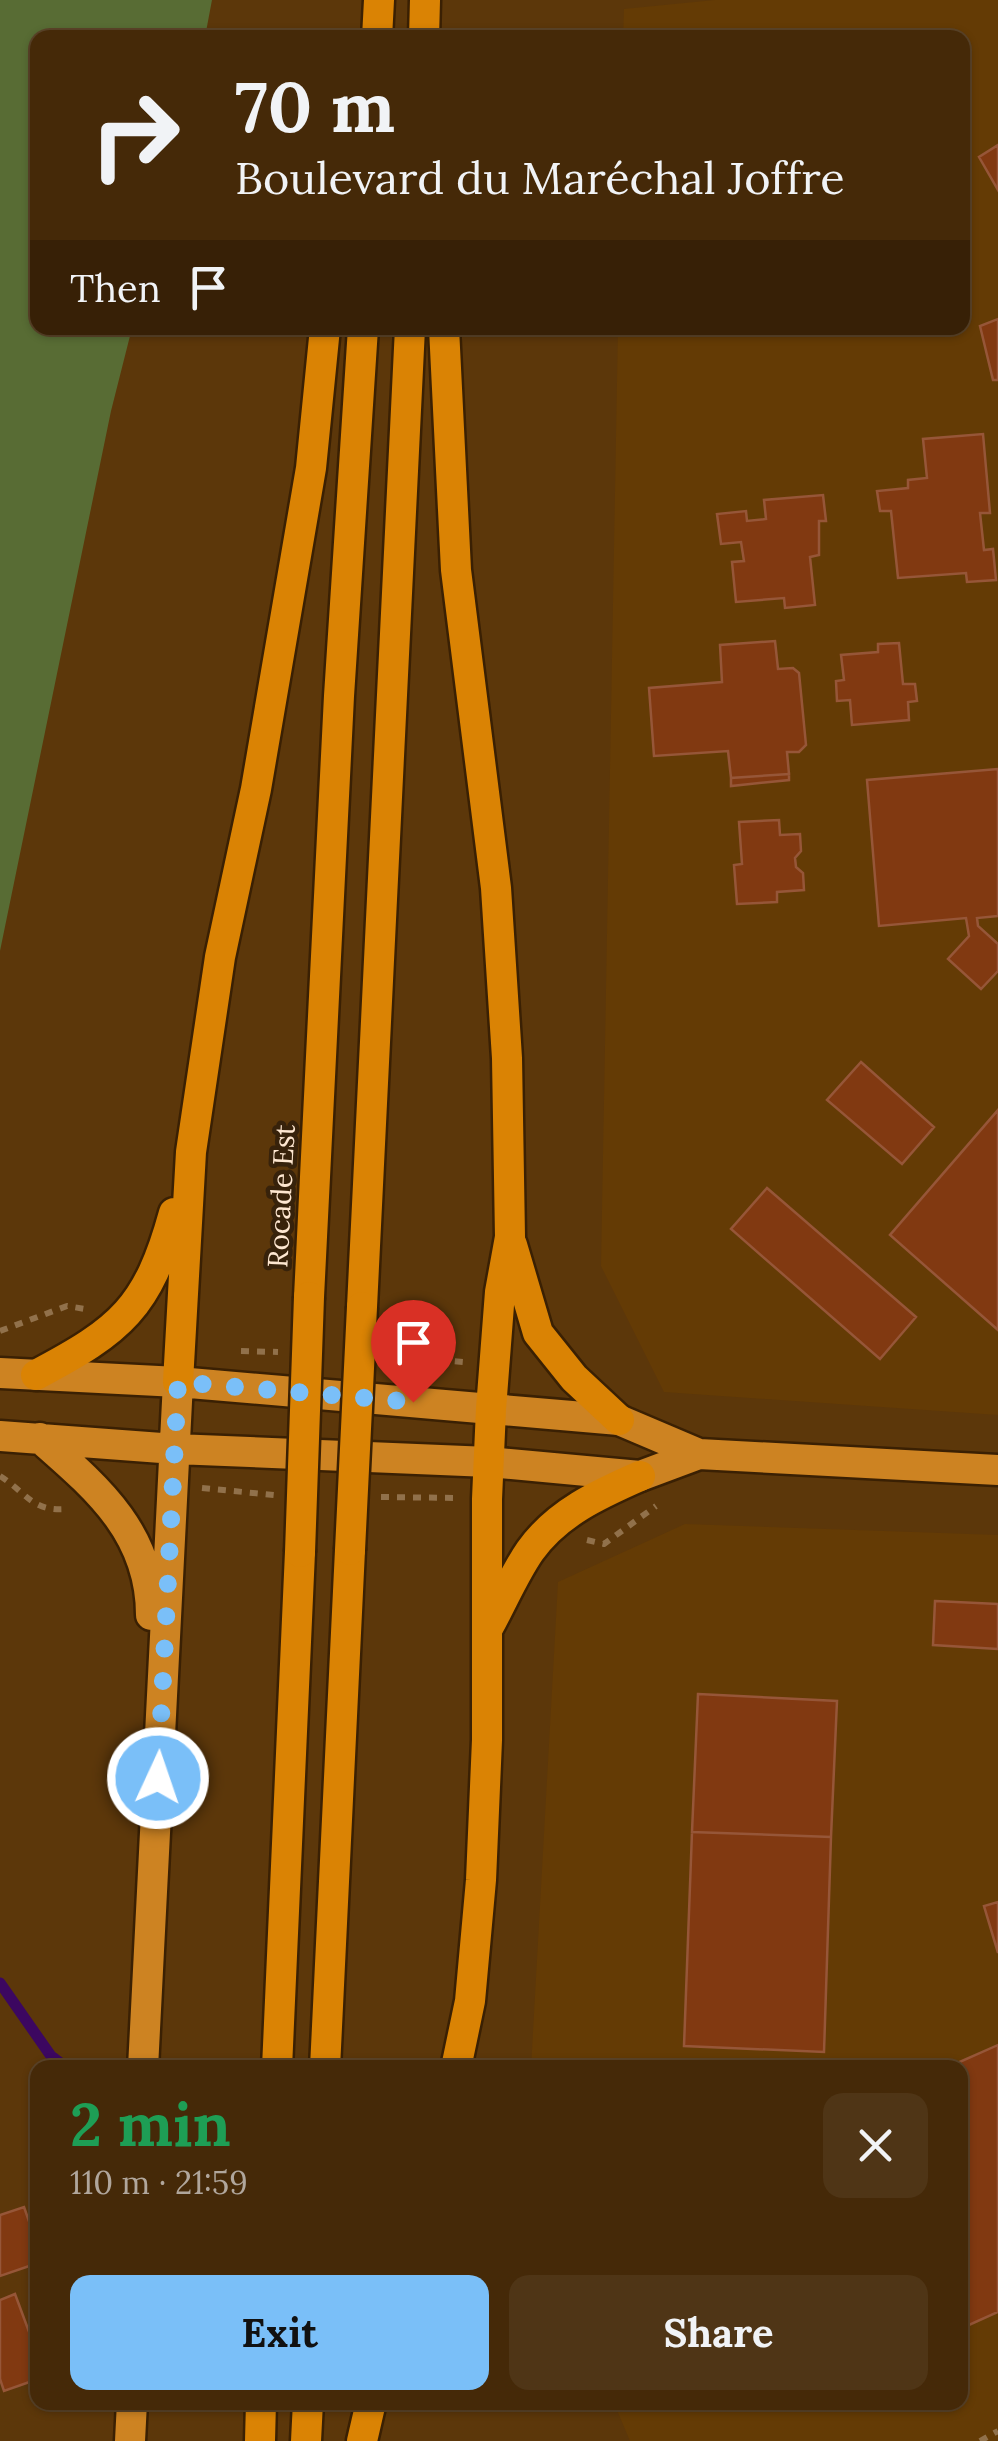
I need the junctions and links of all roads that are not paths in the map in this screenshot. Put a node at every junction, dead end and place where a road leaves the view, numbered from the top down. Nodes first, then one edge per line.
1 (379, 0) edge
2 (425, 0) edge
3 (377, 30) edge
4 (424, 30) edge
5 (324, 335) edge
6 (362, 335) edge
7 (410, 335) edge
8 (444, 335) edge
9 (190, 1152) junction
10 (510, 1237) junction
11 (0, 1373) edge
12 (36, 1375) junction
13 (178, 1382) junction
14 (491, 1408) junction
15 (619, 1420) junction
16 (0, 1436) edge
17 (40, 1438) junction
18 (175, 1450) junction
19 (700, 1454) junction
20 (489, 1462) junction
21 (998, 1470) edge
22 (640, 1476) junction
23 (487, 1631) junction
24 (154, 1852) junction
25 (143, 2060) edge
26 (277, 2060) edge
27 (324, 2060) edge
28 (458, 2060) edge
29 (132, 2410) edge
30 (262, 2410) edge
31 (308, 2410) edge
32 (369, 2410) edge
33 (130, 2441) edge
34 (260, 2441) edge
35 (306, 2441) edge
36 (362, 2441) edge

1 - 3 highway
2 - 4 highway
5 - 9 highway
6 - 26 highway, Rocade Est, bridge
7 - 27 highway, bridge
8 - 10 highway
9 - 12 highway
9 - 13 highway
10 - 14 highway
10 - 15 highway
11 - 12 main road
12 - 13 main road
13 - 14 main road
13 - 18 main road
14 - 15 main road
14 - 20 highway
15 - 19 main road
16 - 17 main road
17 - 18 main road
17 - 24 main road
18 - 20 main road
18 - 24 main road
19 - 21 main road
19 - 22 main road
20 - 22 main road
20 - 23 highway
22 - 23 highway
23 - 28 highway
24 - 25 main road
29 - 33 main road
30 - 34 highway
31 - 35 highway
32 - 36 highway

